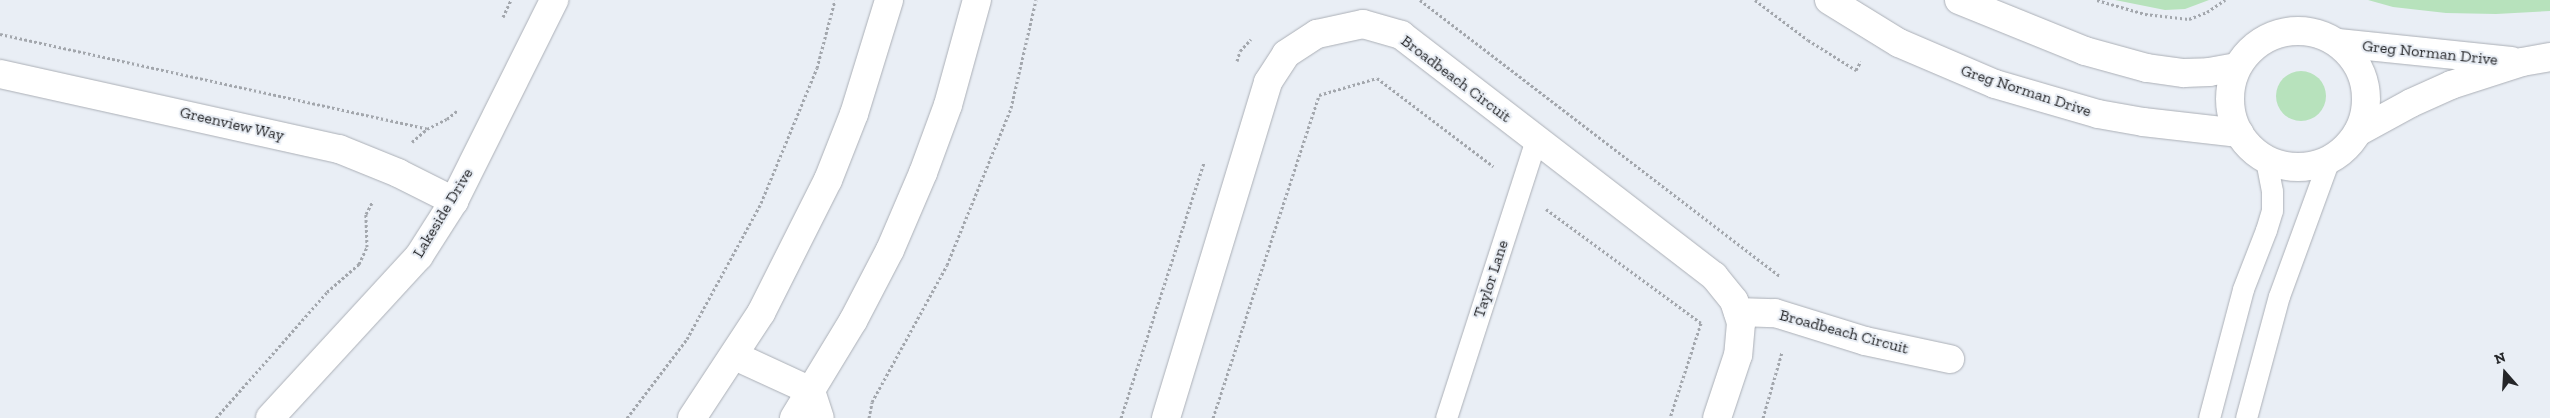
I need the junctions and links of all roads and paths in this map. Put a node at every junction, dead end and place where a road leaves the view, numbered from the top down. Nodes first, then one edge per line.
1 (511, 0) edge
2 (554, 0) edge
3 (834, 0) edge
4 (889, 0) edge
5 (977, 0) edge
6 (1036, 0) edge
7 (1420, 0) edge
8 (1755, 0) edge
9 (1829, 0) edge
10 (1959, 0) edge
11 (2097, 0) edge
12 (2225, 0) edge
13 (499, 26) dead end
14 (0, 34) edge
15 (2338, 43) junction
16 (2550, 57) edge
17 (2522, 62) junction
18 (2237, 67) junction
19 (1856, 70) dead end
20 (0, 74) edge
21 (462, 103) dead end
22 (427, 129) junction
23 (2358, 132) junction
24 (2239, 134) junction
25 (1536, 140) junction
26 (2266, 159) junction
27 (2329, 159) junction
28 (393, 171) junction
29 (1521, 188) junction
30 (454, 202) junction
31 (1738, 312) junction
32 (1792, 318) junction
33 (735, 356) junction
34 (1950, 359) dead end
35 (812, 391) junction
36 (216, 418) edge
37 (270, 418) edge
38 (627, 418) edge
39 (692, 418) edge
40 (794, 418) edge
41 (820, 418) edge
42 (869, 418) edge
43 (1166, 418) edge
44 (1213, 418) edge
45 (1446, 418) edge
46 (1670, 418) edge
47 (1717, 418) edge
48 (1763, 418) edge
49 (2209, 418) edge
50 (2246, 418) edge

1 - 13 path
2 - 30 street, Lakeside Drive
3 - 38 path
4 - 33 street
5 - 35 street
6 - 42 path
7 - 32 path
8 - 19 path
9 - 24 street, Greg Norman Drive
10 - 18 street
11 - 12 path
14 - 22 path
15 - 17 street, Greg Norman Drive
15 - 18 street, Greg Norman Drive
15 - 23 street, Greg Norman Drive
16 - 17 street, Greg Norman Drive
17 - 23 street, Greg Norman Drive
18 - 24 street, Greg Norman Drive
20 - 28 street, Greenview Way
21 - 22 path
22 - 28 path
23 - 27 street, Greg Norman Drive
24 - 26 street, Greg Norman Drive
25 - 29 lane, Taylor Lane
25 - 31 street, Broadbeach Circuit
25 - 43 street, Broadbeach Circuit
26 - 27 street, Greg Norman Drive
26 - 49 lane
27 - 50 lane
28 - 30 street, Greenview Way
28 - 36 path
29 - 44 path
29 - 45 lane, Taylor Lane
29 - 46 path
30 - 37 street, Lakeside Drive
31 - 32 street, Broadbeach Circuit
31 - 47 street, Broadbeach Circuit
32 - 34 street, Broadbeach Circuit
32 - 48 path
33 - 35 street
33 - 39 street
35 - 40 street
35 - 41 street

